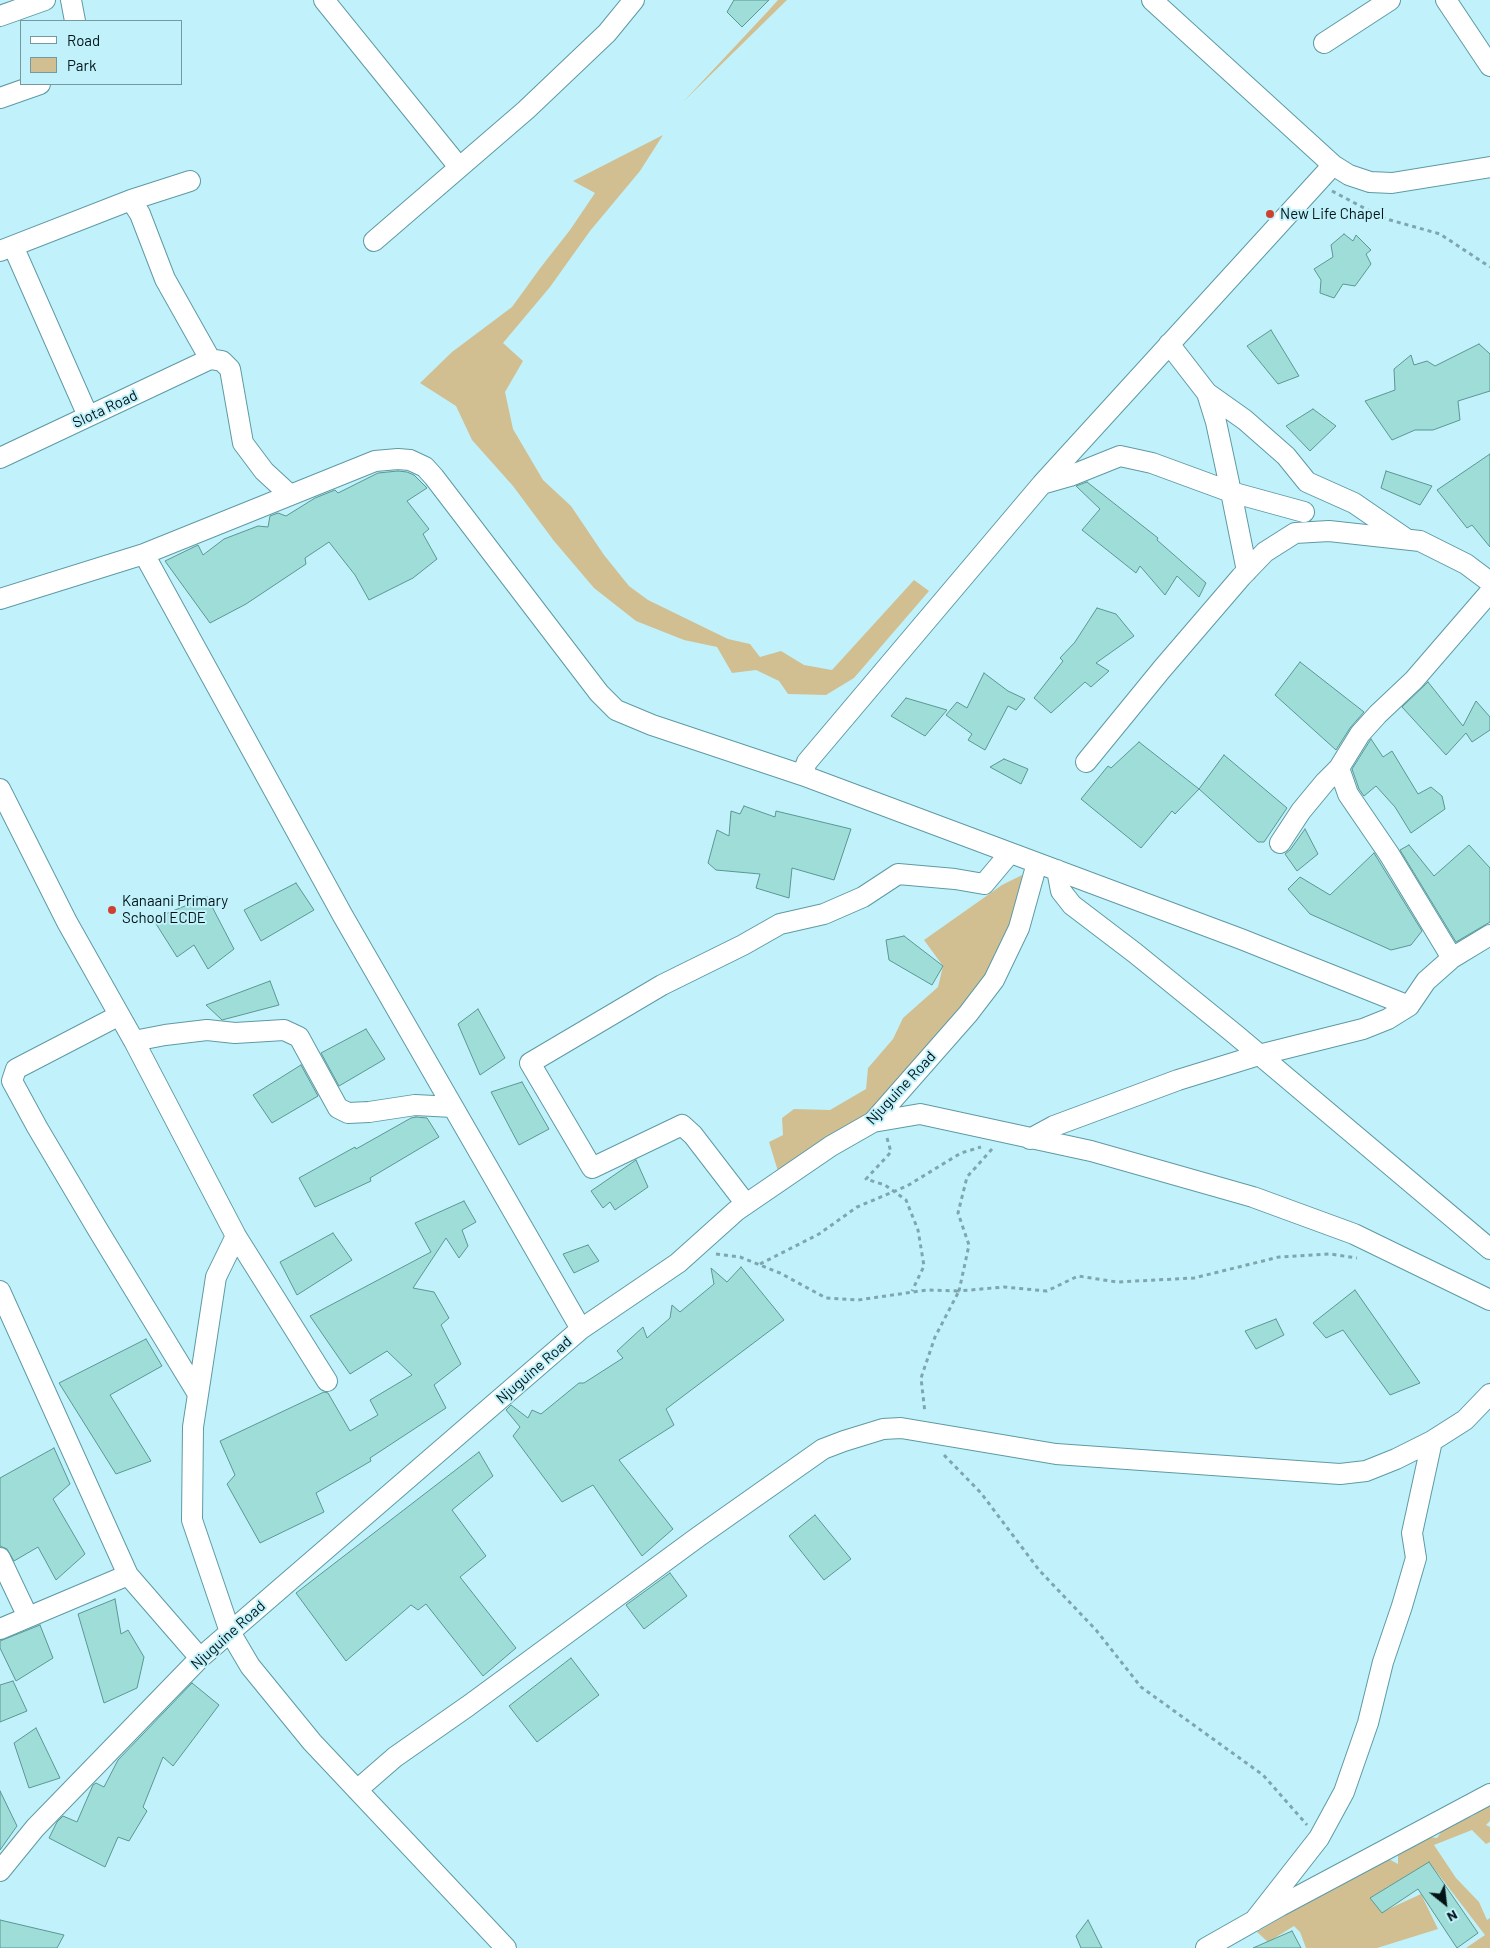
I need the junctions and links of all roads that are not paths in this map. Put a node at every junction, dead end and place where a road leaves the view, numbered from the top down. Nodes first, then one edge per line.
1 (45, 0) edge
2 (71, 0) edge
3 (324, 0) edge
4 (634, 0) edge
5 (1152, 0) edge
6 (1390, 0) edge
7 (1446, 0) edge
8 (0, 16) edge
9 (75, 20) edge
10 (1324, 43) dead end
11 (1490, 66) edge
12 (37, 85) edge
13 (0, 98) edge
14 (1333, 165) junction
15 (459, 167) junction
16 (1490, 167) edge
17 (190, 181) dead end
18 (131, 200) junction
19 (374, 241) dead end
20 (6, 249) edge
21 (1169, 344) junction
22 (210, 359) junction
23 (1207, 393) junction
24 (88, 416) junction
25 (0, 458) edge
26 (1042, 484) junction
27 (1316, 486) junction
28 (1231, 492) junction
29 (290, 494) junction
30 (1304, 512) junction
31 (1295, 533) junction
32 (1407, 539) junction
33 (144, 554) junction
34 (1247, 571) junction
35 (1490, 582) edge
36 (1490, 592) edge
37 (0, 599) edge
38 (1086, 762) dead end
39 (1340, 768) junction
40 (802, 775) junction
41 (0, 789) edge
42 (1280, 843) dead end
43 (1010, 853) junction
44 (1037, 863) junction
45 (1057, 870) junction
46 (1490, 935) edge
47 (1452, 958) junction
48 (1409, 1006) junction
49 (118, 1016) junction
50 (134, 1041) junction
51 (1259, 1056) junction
52 (453, 1107) junction
53 (877, 1121) junction
54 (1030, 1139) junction
55 (746, 1204) junction
56 (236, 1236) junction
57 (1490, 1249) edge
58 (0, 1291) edge
59 (1490, 1300) edge
60 (581, 1330) junction
61 (327, 1381) dead end
62 (198, 1394) junction
63 (1490, 1394) edge
64 (1432, 1441) junction
65 (0, 1558) edge
66 (128, 1575) junction
67 (28, 1618) junction
68 (0, 1629) edge
69 (230, 1632) junction
70 (200, 1658) junction
71 (357, 1790) junction
72 (1490, 1794) edge
73 (0, 1871) edge
74 (1254, 1921) junction
75 (506, 1948) edge
76 (1206, 1948) edge

1 - 8 street
2 - 9 street
3 - 15 street
4 - 15 street
5 - 14 street
6 - 10 street
7 - 11 street
12 - 13 street
14 - 16 street
14 - 21 street
15 - 19 street
17 - 18 street
18 - 20 street
18 - 22 street
20 - 24 street
21 - 23 street
21 - 26 street
22 - 24 street, Slota Road
22 - 29 street
23 - 27 street
23 - 28 street
24 - 25 street, Slota Road
26 - 28 street
26 - 40 street
27 - 30 street
27 - 32 street
28 - 30 street
28 - 34 street
29 - 33 street
29 - 40 street
30 - 31 street
31 - 32 street
31 - 34 street
32 - 35 street
33 - 37 street
33 - 52 street
34 - 38 street
36 - 39 street
39 - 42 street
39 - 47 street
40 - 43 street
41 - 49 street
43 - 44 street
43 - 55 street
44 - 45 street
44 - 53 street, Njuguine Road
45 - 48 street
45 - 51 street
46 - 47 street
47 - 48 street
48 - 51 street
49 - 50 street
49 - 62 street
50 - 52 street
50 - 56 street
51 - 54 street
51 - 57 street
52 - 60 street
53 - 54 street
53 - 55 street, Njuguine Road
54 - 59 street
55 - 60 street, Njuguine Road
56 - 61 street
56 - 62 street
58 - 66 street
60 - 69 street, Njuguine Road
62 - 69 street
63 - 64 street
64 - 71 street
64 - 74 street
65 - 67 street
66 - 67 street
66 - 70 street
67 - 68 street
69 - 70 street, Njuguine Road
69 - 71 street
70 - 73 street, Njuguine Road
71 - 75 street
72 - 74 street
74 - 76 street

